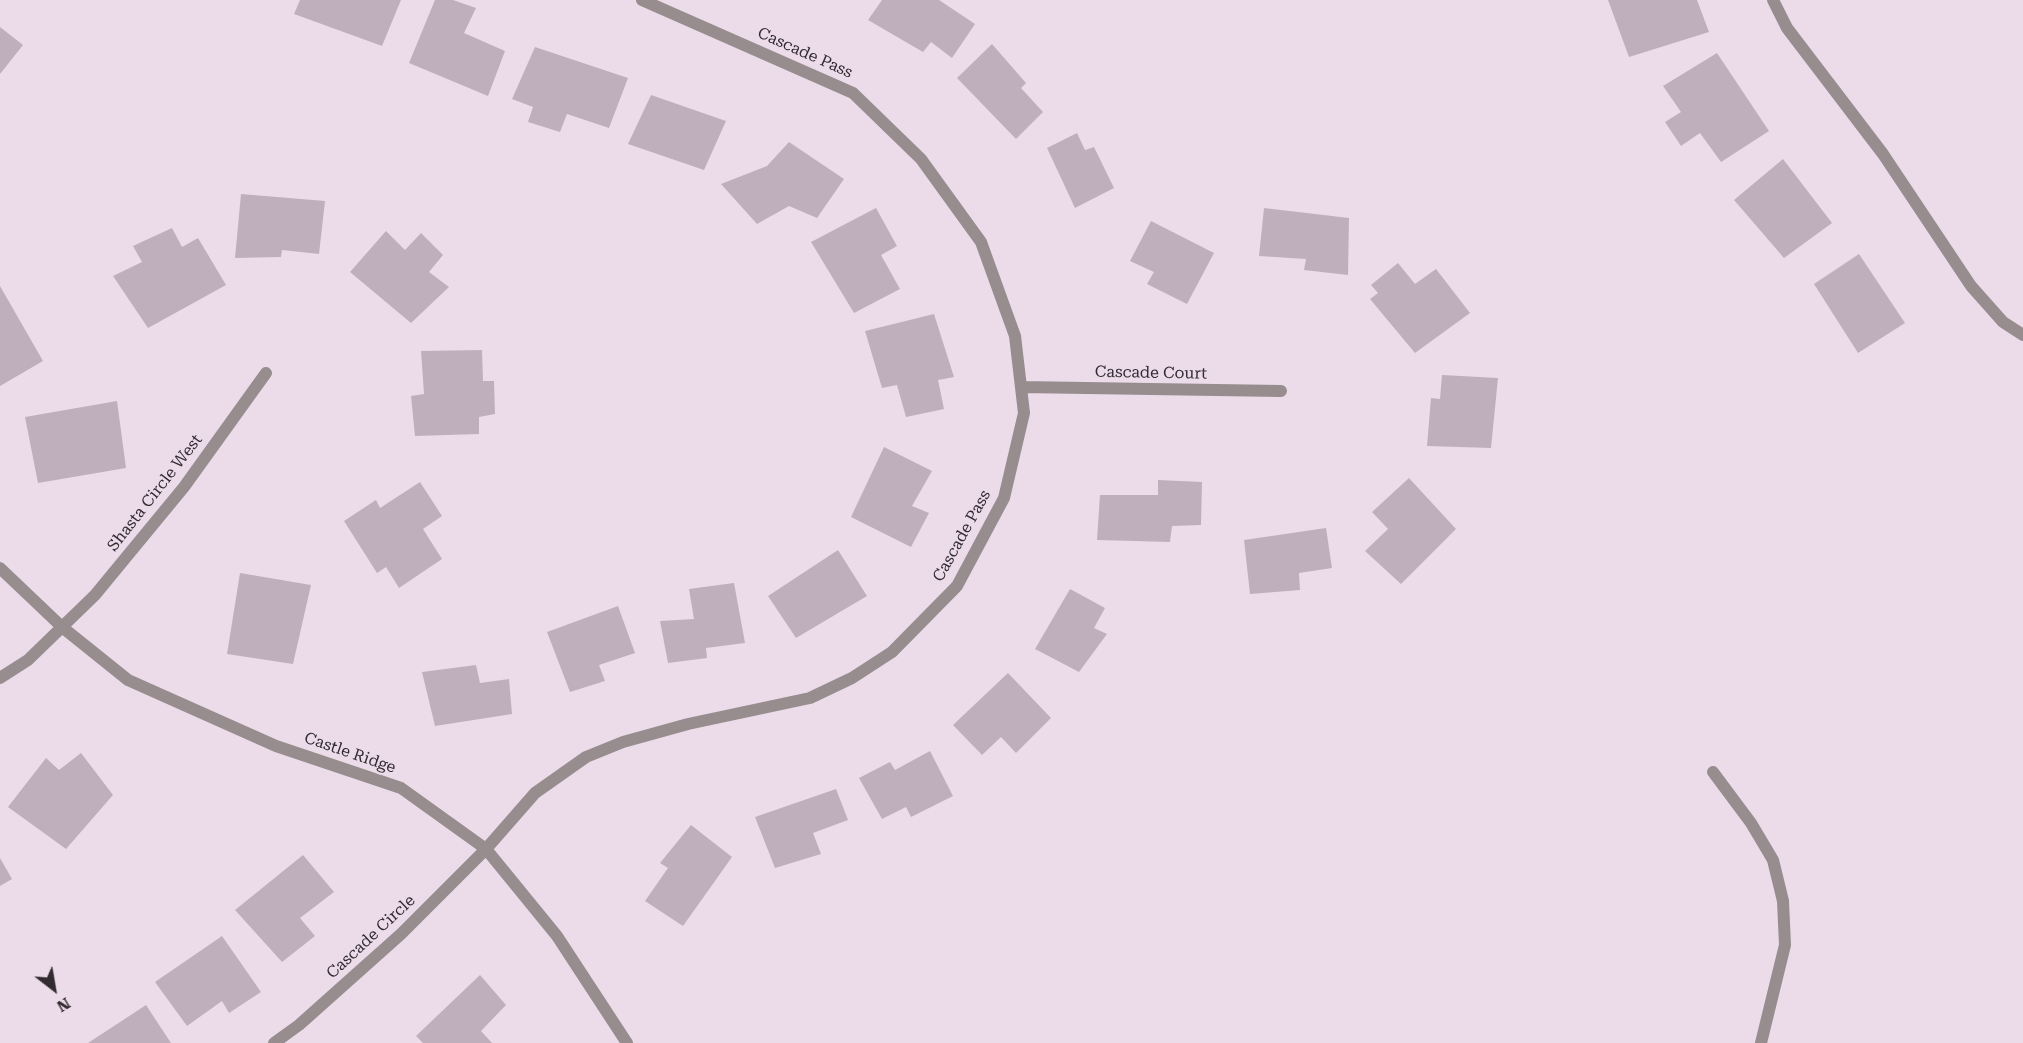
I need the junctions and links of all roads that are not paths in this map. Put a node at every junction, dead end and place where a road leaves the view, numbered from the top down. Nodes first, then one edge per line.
1 (642, 0) edge
2 (1773, 0) edge
3 (2023, 335) edge
4 (266, 373) dead end
5 (1021, 387) junction
6 (1281, 391) dead end
7 (0, 568) edge
8 (62, 627) junction
9 (0, 678) edge
10 (1713, 772) dead end
11 (486, 849) junction
12 (274, 1043) edge
13 (627, 1043) edge
14 (1761, 1043) edge

1 - 5 street, Cascade Pass
2 - 3 street
4 - 8 street, Shasta Circle West
5 - 6 street, Cascade Court
5 - 11 street, Cascade Pass
7 - 8 street, Castle Ridge
8 - 9 street, Shasta Circle West
8 - 11 street, Castle Ridge
10 - 14 street
11 - 12 street, Cascade Circle
11 - 13 street, Castle Ridge

